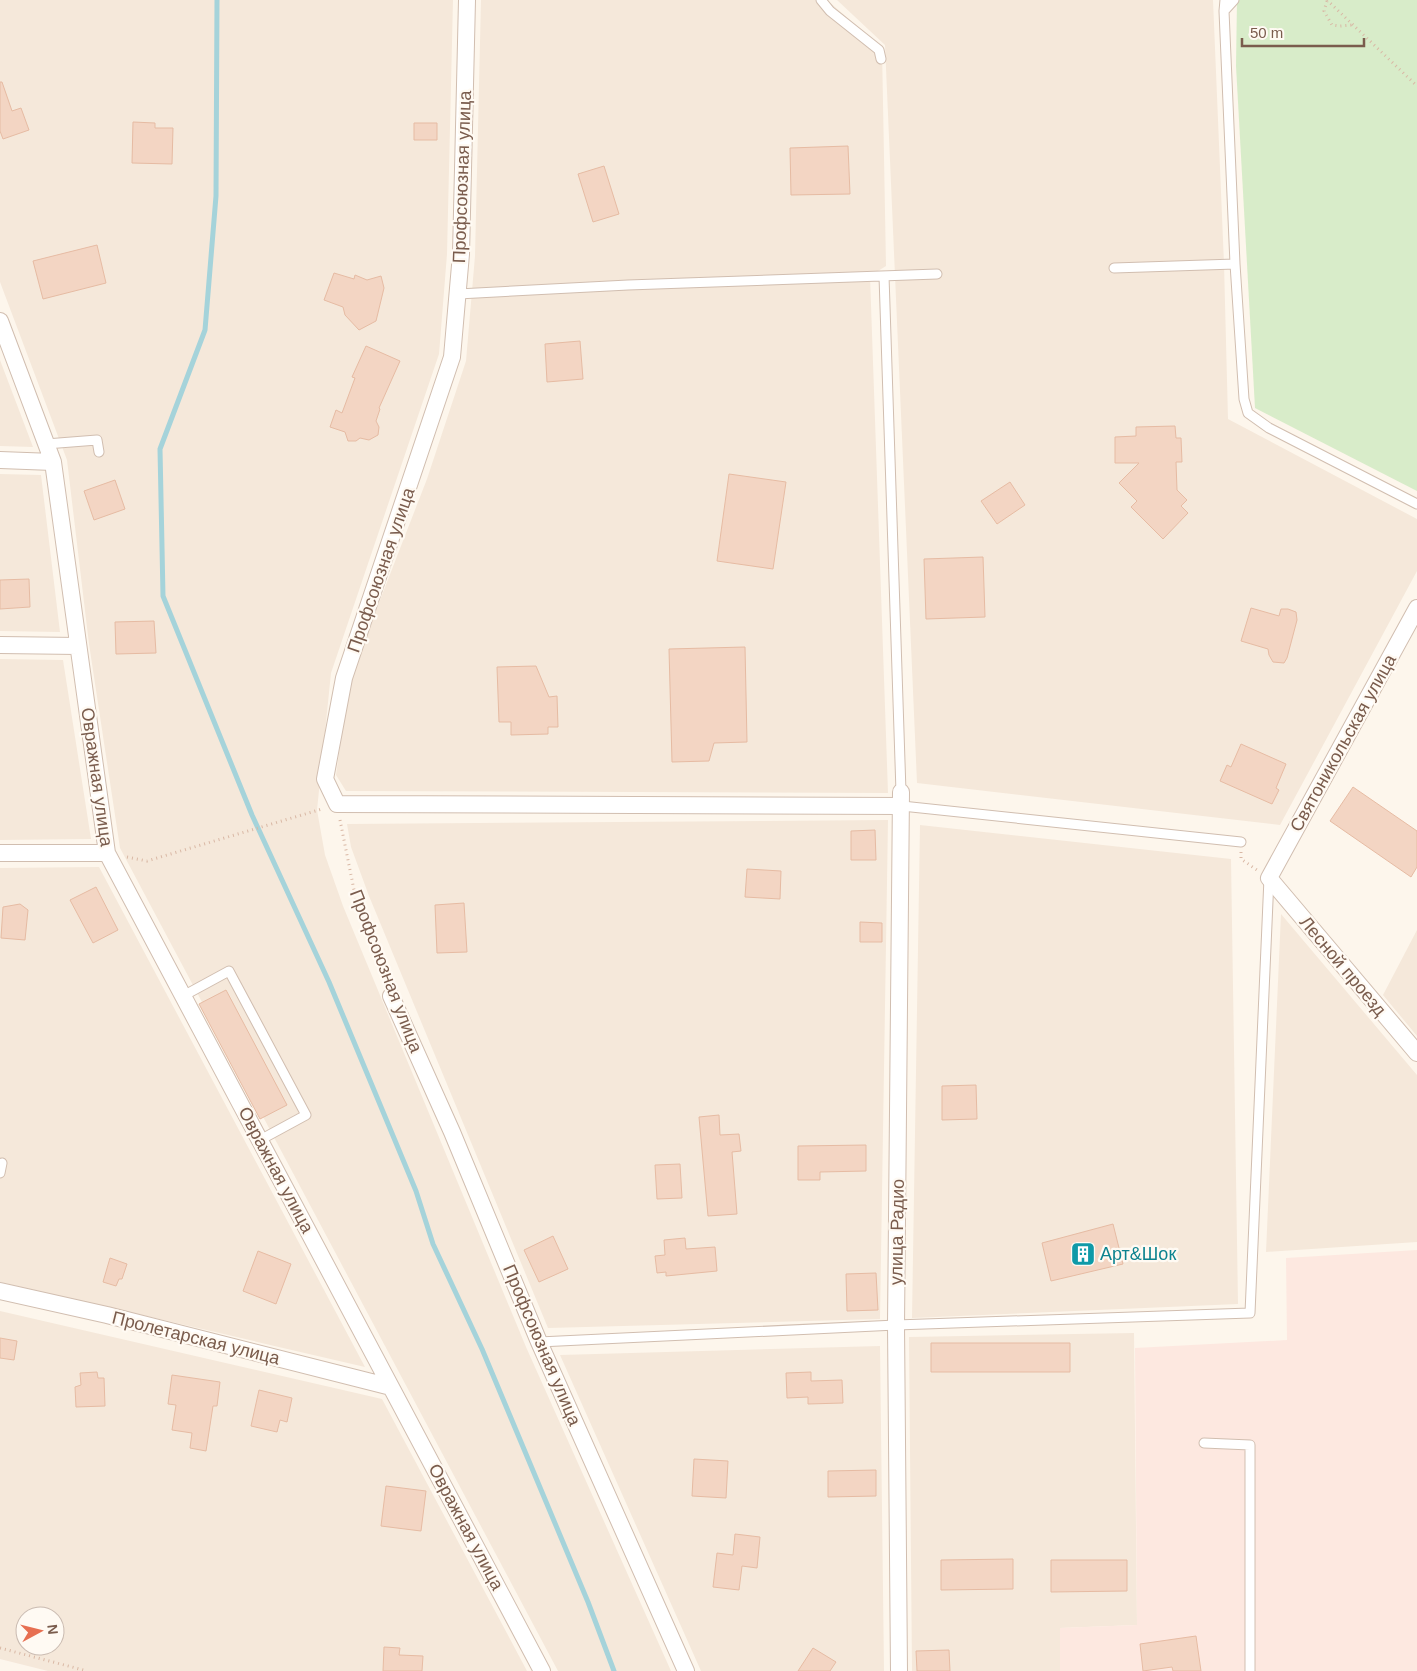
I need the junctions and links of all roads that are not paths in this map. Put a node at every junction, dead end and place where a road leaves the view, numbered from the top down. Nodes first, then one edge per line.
1 (467, 0) edge
2 (821, 0) edge
3 (1225, 0) edge
4 (1234, 0) edge
5 (1224, 11) junction
6 (881, 59) dead end
7 (1236, 264) junction
8 (1114, 268) dead end
9 (937, 274) dead end
10 (884, 276) junction
11 (458, 294) junction
12 (0, 321) edge
13 (46, 444) junction
14 (100, 452) dead end
15 (0, 460) edge
16 (53, 462) junction
17 (1417, 504) edge
18 (1417, 608) edge
19 (0, 644) edge
20 (78, 646) junction
21 (902, 799) junction
22 (1241, 842) road end
23 (0, 853) edge
24 (107, 853) junction
25 (1268, 878) junction
26 (183, 996) junction
27 (391, 996) road end
28 (1417, 1053) edge
29 (260, 1140) junction
30 (2, 1163) dead end
31 (0, 1173) edge
32 (0, 1291) edge
33 (896, 1325) junction
34 (539, 1342) junction
35 (391, 1387) junction
36 (1204, 1443) dead end
37 (542, 1671) edge
38 (686, 1671) edge
39 (899, 1671) edge
40 (1250, 1671) edge

1 - 11 street, Профсоюзная улица
2 - 6 lane
3 - 5 lane
4 - 5 lane
5 - 7 lane
7 - 8 lane
7 - 17 lane
9 - 10 lane
10 - 11 lane
10 - 21 lane
11 - 21 street, Профсоюзная улица
12 - 13 street, Овражная улица
13 - 14 lane
13 - 16 street, Овражная улица
15 - 16 street
16 - 20 street, Овражная улица
18 - 25 street, Святоникольская улица
19 - 20 street
20 - 24 street, Овражная улица
21 - 22 lane
21 - 33 street, улица Радио
23 - 24 street
24 - 26 street, Овражная улица
25 - 28 street, Лесной проезд
25 - 33 lane
26 - 29 street, Овражная улица
26 - 29 lane
27 - 34 street, Профсоюзная улица
29 - 35 street, Овражная улица
30 - 31 lane
32 - 35 street, Пролетарская улица
33 - 34 lane
33 - 39 street, улица Радио
34 - 38 street, Профсоюзная улица
35 - 37 street, Овражная улица
36 - 40 lane

